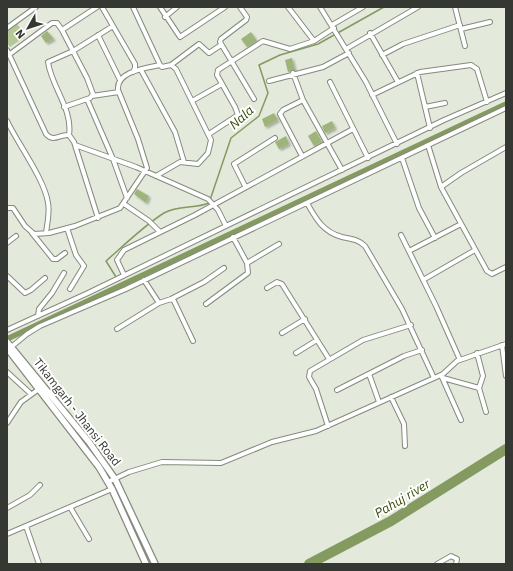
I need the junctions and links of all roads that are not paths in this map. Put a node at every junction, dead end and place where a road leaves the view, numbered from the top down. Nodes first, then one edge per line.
1 (36, 7) edge
2 (96, 7) edge
3 (102, 7) edge
4 (133, 7) edge
5 (160, 7) edge
6 (177, 7) edge
7 (225, 7) edge
8 (240, 7) edge
9 (288, 7) edge
10 (363, 7) edge
11 (418, 7) edge
12 (455, 7) edge
13 (322, 8) edge
14 (219, 9) edge
15 (165, 17) junction
16 (490, 22) dead end
17 (113, 26) junction
18 (460, 27) junction
19 (7, 28) edge
20 (334, 28) junction
21 (62, 30) junction
22 (370, 33) junction
23 (98, 36) junction
24 (314, 41) junction
25 (221, 45) junction
26 (465, 46) dead end
27 (346, 49) junction
28 (73, 51) junction
29 (8, 52) edge
30 (349, 54) junction
31 (382, 55) junction
32 (231, 61) junction
33 (160, 65) junction
34 (171, 65) junction
35 (141, 70) junction
36 (134, 72) junction
37 (417, 73) junction
38 (293, 74) junction
39 (120, 80) junction
40 (269, 81) dead end
41 (330, 82) dead end
42 (398, 82) junction
43 (222, 84) junction
44 (119, 92) junction
45 (506, 94) edge
46 (372, 95) junction
47 (92, 96) junction
48 (87, 99) junction
49 (254, 99) dead end
50 (303, 100) junction
51 (192, 101) junction
52 (487, 102) junction
53 (445, 103) dead end
54 (64, 107) junction
55 (425, 107) junction
56 (506, 108) edge
57 (7, 121) edge
58 (430, 128) junction
59 (353, 129) junction
60 (209, 134) junction
61 (69, 135) junction
62 (275, 138) dead end
63 (326, 143) junction
64 (397, 144) junction
65 (75, 145) junction
66 (428, 145) junction
67 (506, 147) edge
68 (302, 156) junction
69 (368, 158) junction
70 (402, 158) junction
71 (113, 159) junction
72 (184, 162) junction
73 (342, 170) junction
74 (145, 172) junction
75 (156, 176) junction
76 (246, 186) junction
77 (441, 187) junction
78 (127, 198) junction
79 (211, 202) junction
80 (307, 203) junction
81 (124, 204) junction
82 (7, 208) edge
83 (98, 218) junction
84 (461, 224) junction
85 (226, 226) junction
86 (67, 228) junction
87 (159, 231) junction
88 (31, 232) junction
89 (46, 233) junction
90 (401, 235) dead end
91 (16, 236) dead end
92 (233, 237) junction
93 (435, 238) junction
94 (7, 243) edge
95 (279, 244) dead end
96 (476, 250) junction
97 (409, 251) junction
98 (65, 253) dead end
99 (247, 263) junction
100 (224, 268) dead end
101 (506, 268) edge
102 (64, 273) dead end
103 (7, 276) edge
104 (122, 276) junction
105 (45, 278) dead end
106 (144, 280) junction
107 (423, 280) junction
108 (267, 288) dead end
109 (70, 289) dead end
110 (171, 299) junction
111 (159, 303) junction
112 (206, 304) dead end
113 (38, 316) junction
114 (305, 319) junction
115 (411, 326) junction
116 (117, 329) dead end
117 (7, 330) edge
118 (282, 332) dead end
119 (317, 340) junction
120 (193, 341) dead end
121 (504, 344) edge
122 (8, 346) edge
123 (422, 350) junction
124 (296, 353) dead end
125 (477, 353) junction
126 (329, 358) junction
127 (460, 360) junction
128 (7, 372) edge
129 (369, 374) junction
130 (442, 376) junction
131 (506, 376) edge
132 (434, 378) junction
133 (479, 388) junction
134 (39, 389) junction
135 (337, 390) dead end
136 (31, 394) junction
137 (391, 396) junction
138 (379, 402) junction
139 (486, 412) dead end
140 (461, 420) dead end
141 (7, 423) edge
142 (328, 426) junction
143 (405, 446) dead end
144 (114, 479) junction
145 (108, 482) junction
146 (40, 485) dead end
147 (112, 489) junction
148 (70, 507) junction
149 (7, 508) edge
150 (26, 526) junction
151 (7, 534) edge
152 (89, 539) dead end
153 (155, 562) edge
154 (39, 564) edge
155 (146, 564) edge
156 (437, 564) edge
157 (456, 564) edge

1 - 19 street
2 - 21 street
3 - 17 street
4 - 33 street
5 - 15 street
6 - 15 street
7 - 14 street
8 - 25 street
9 - 24 street
10 - 20 street
11 - 22 street
12 - 18 street
13 - 20 street
14 - 15 street
16 - 18 street
17 - 23 street
17 - 36 street
18 - 26 street
18 - 31 street
20 - 24 street
20 - 27 street
21 - 28 street
21 - 29 street
22 - 27 street
22 - 31 street
23 - 28 street
23 - 39 street
24 - 32 street
25 - 32 street
25 - 34 street
27 - 30 street
28 - 47 street
28 - 54 street
29 - 61 street
30 - 38 street
30 - 46 street
31 - 42 street
32 - 43 street
32 - 49 street
33 - 34 street
33 - 35 street
34 - 51 street
35 - 36 street
35 - 72 street
36 - 39 street
37 - 42 street
37 - 52 street
37 - 55 street
38 - 40 street
38 - 50 street
39 - 44 street
41 - 59 street
42 - 46 street
43 - 51 street
43 - 60 street
44 - 47 street
44 - 74 street
45 - 52 street
46 - 64 street
47 - 48 street
48 - 54 street
48 - 71 street
50 - 63 street
50 - 68 street
51 - 60 street
52 - 58 street
53 - 55 street
54 - 61 street
55 - 58 street
56 - 66 street
57 - 89 street
58 - 64 street
59 - 63 street
59 - 69 street
60 - 72 street
61 - 65 street
62 - 76 street
63 - 68 street
63 - 73 street
64 - 69 street
65 - 71 street
65 - 83 street
66 - 70 street
66 - 77 street
67 - 77 street
68 - 76 street
69 - 73 street
70 - 80 street
70 - 93 street
71 - 74 street
71 - 78 street
72 - 75 street
73 - 85 street
74 - 75 street
74 - 78 street
75 - 79 street
76 - 79 street
77 - 84 street
78 - 81 street
79 - 85 street
79 - 87 street
80 - 92 street
80 - 115 street
81 - 83 street
81 - 87 street
82 - 88 street
83 - 86 street
84 - 93 street
84 - 96 street
85 - 104 street
86 - 89 street
86 - 109 street
87 - 104 street
88 - 89 street
88 - 98 street
90 - 97 street
91 - 94 street
92 - 99 street
92 - 106 street
93 - 97 street
95 - 99 street
96 - 101 street
96 - 107 street
97 - 107 street
99 - 112 street
100 - 110 street
102 - 113 street
103 - 105 street
104 - 113 street
106 - 111 street
106 - 122 street
107 - 127 street
108 - 114 street
110 - 111 street
110 - 120 street
111 - 116 street
113 - 117 street
114 - 118 street
114 - 119 street
115 - 123 street
115 - 126 street
119 - 124 street
119 - 126 street
121 - 125 street
121 - 131 street
122 - 134 street
122 - 144 street, Tikamgarh - Jhansi Road
123 - 129 street
123 - 132 street
125 - 127 street
125 - 133 street
126 - 142 street
127 - 130 street
128 - 136 street
129 - 135 street
129 - 138 street
130 - 132 street
130 - 133 street
130 - 140 street
132 - 137 street
133 - 139 street
134 - 136 street
134 - 145 street
136 - 141 street
137 - 138 street
137 - 143 street
138 - 142 street
142 - 144 street
144 - 145 street
144 - 153 street, Tikamgarh - Jhansi Road
145 - 147 street
146 - 149 street
147 - 148 street
147 - 155 street
148 - 150 street
148 - 152 street
150 - 151 street
150 - 154 street
156 - 157 street

